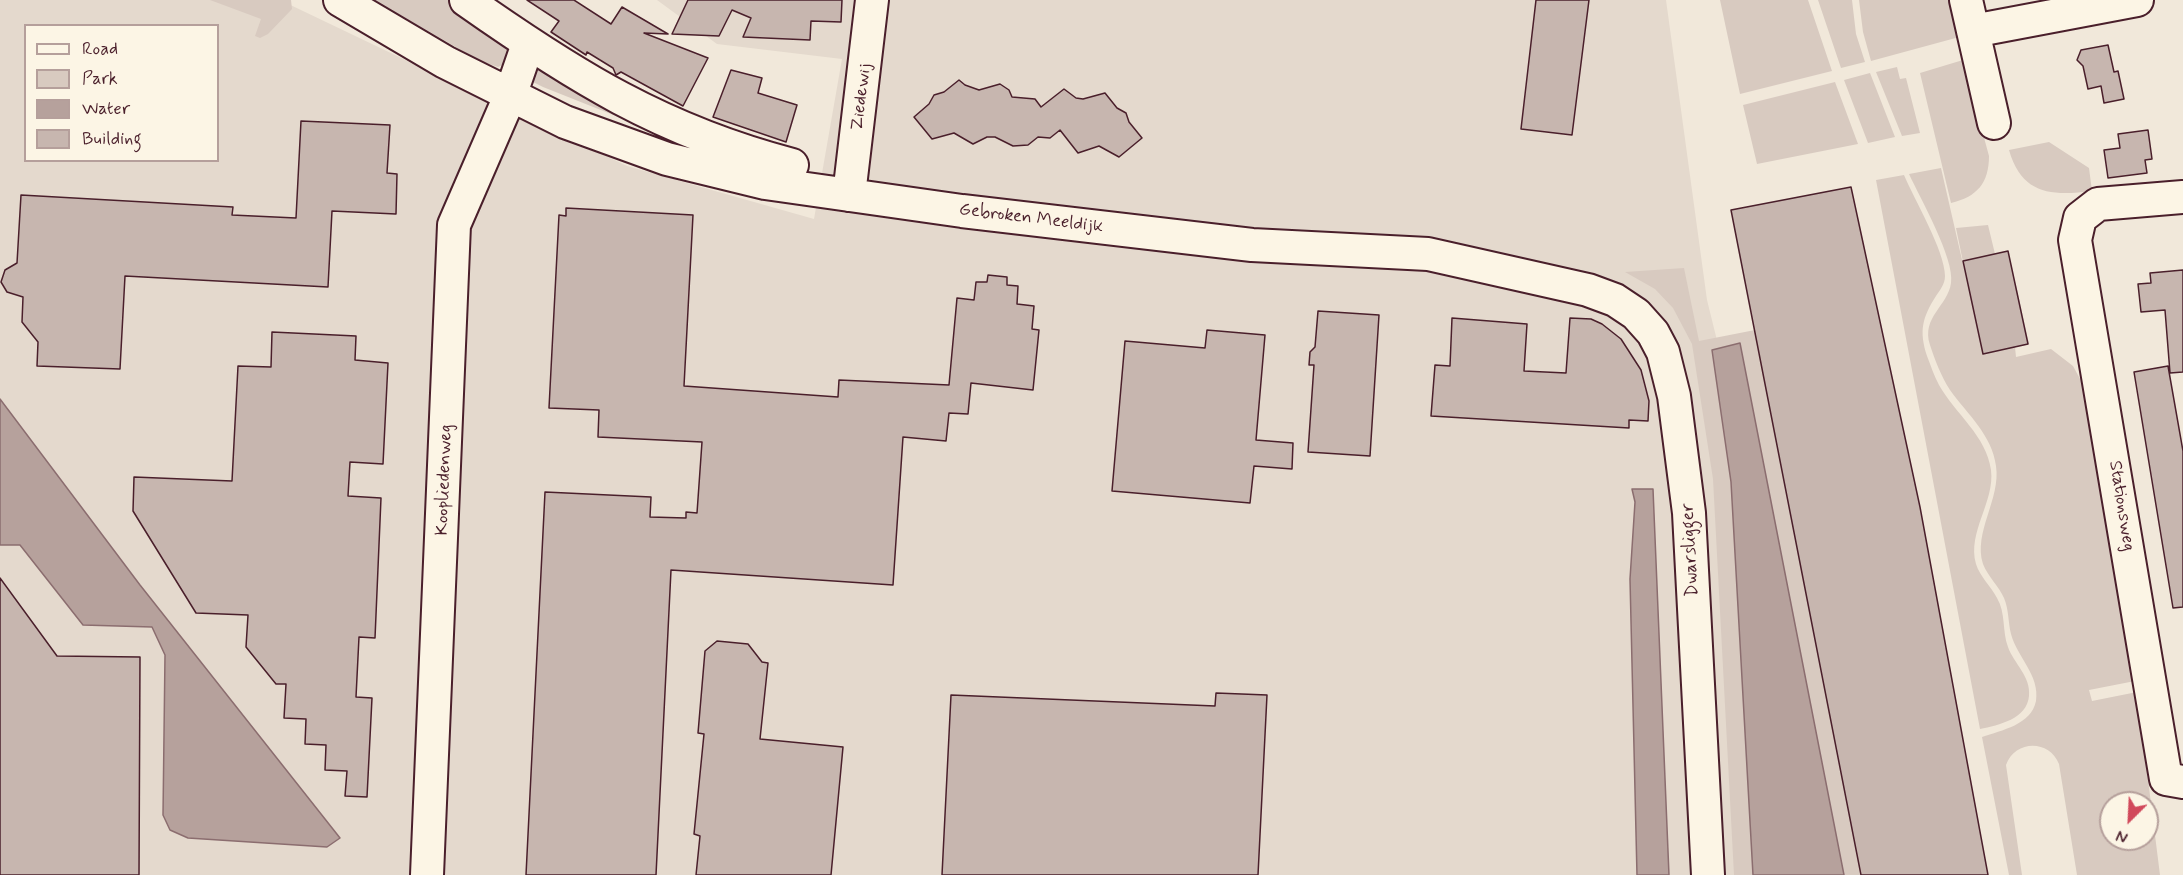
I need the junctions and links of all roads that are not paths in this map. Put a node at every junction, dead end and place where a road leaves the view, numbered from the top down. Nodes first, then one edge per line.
1 (340, 0) edge
2 (466, 0) edge
3 (872, 0) edge
4 (1966, 0) edge
5 (2137, 0) edge
6 (1973, 31) junction
7 (528, 44) junction
8 (510, 96) junction
9 (1994, 123) dead end
10 (792, 165) dead end
11 (849, 195) junction
12 (2178, 198) edge
13 (1564, 287) joint
14 (2183, 782) edge
15 (427, 875) edge
16 (1708, 875) edge

1 - 8 street, Gebroken Meeldijk
2 - 7 street
3 - 11 street, Ziedewij
4 - 6 street
5 - 6 street
6 - 9 street
7 - 8 street
7 - 10 street
8 - 11 street, Gebroken Meeldijk
8 - 15 street, Koopliedenweg
11 - 13 street, Gebroken Meeldijk
12 - 14 street, Stationsweg
13 - 16 street, Dwarsligger

